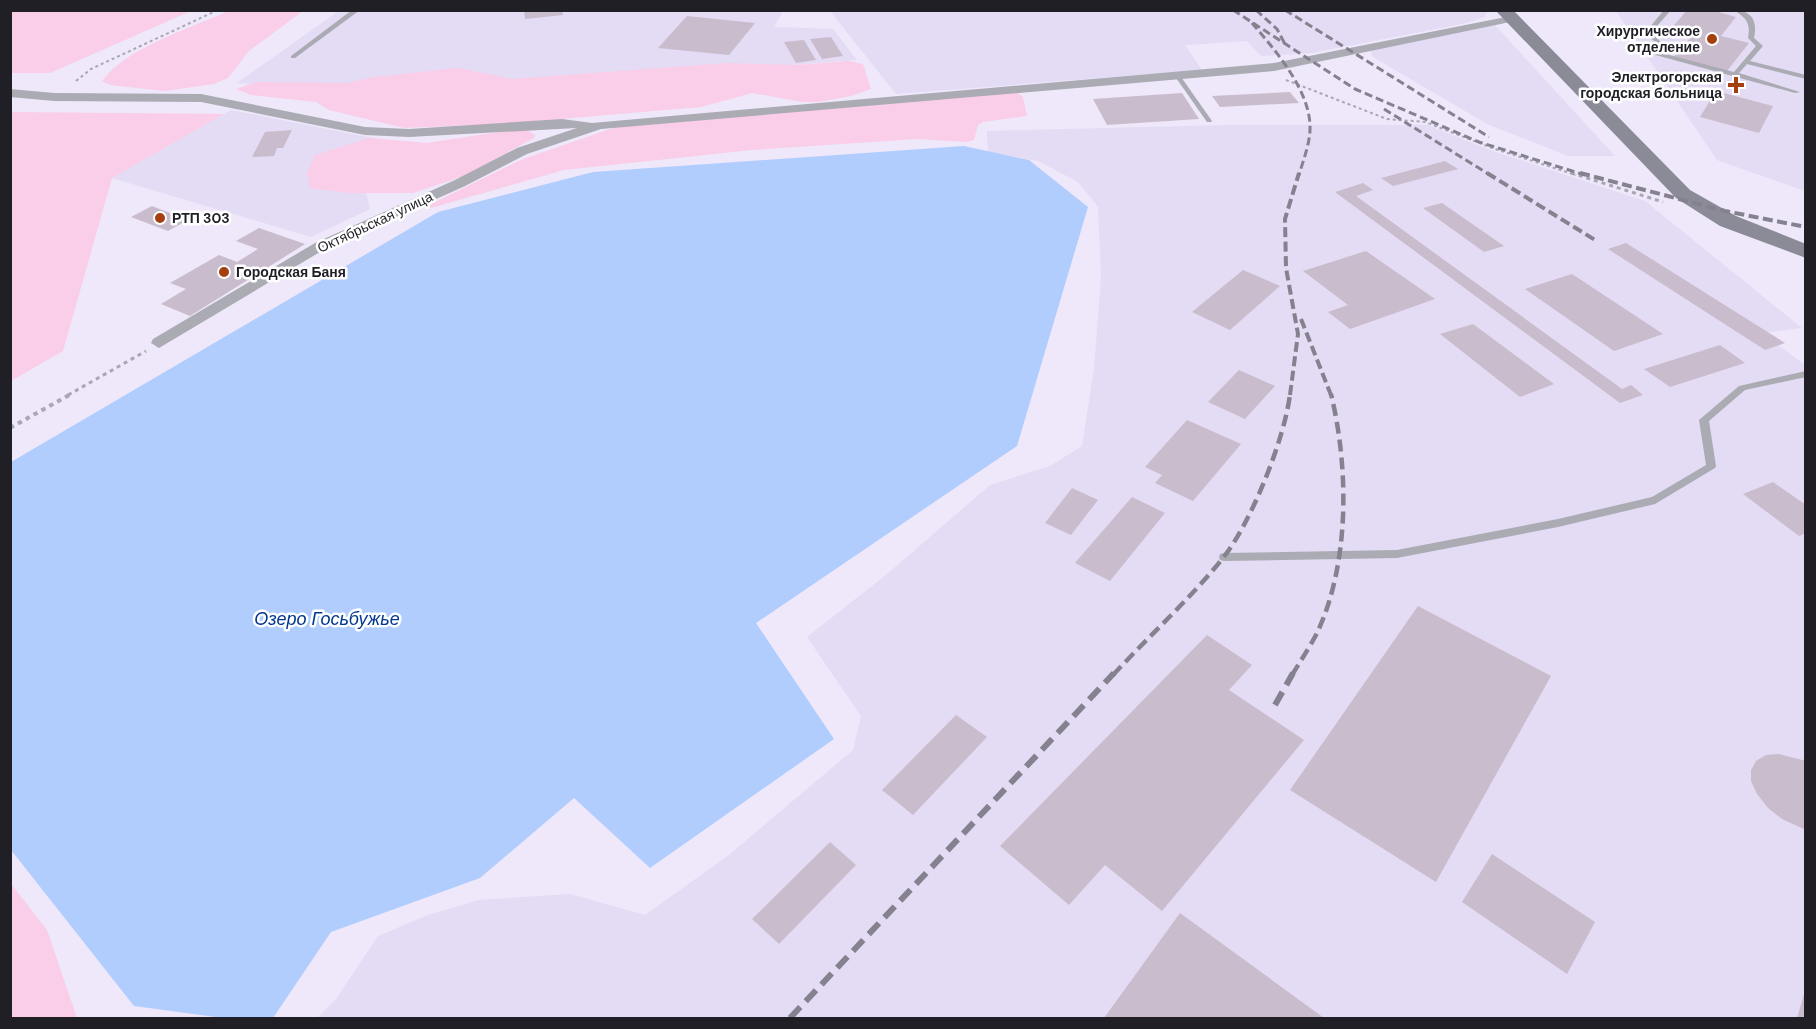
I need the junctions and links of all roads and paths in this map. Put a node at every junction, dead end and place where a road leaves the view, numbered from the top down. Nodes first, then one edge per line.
1 (218, 10) edge
2 (357, 10) edge
3 (1668, 10) edge
4 (1736, 10) edge
5 (1507, 14) edge
6 (293, 57) dead end
7 (1746, 62) junction
8 (1255, 68) junction
9 (1735, 74) junction
10 (1177, 75) junction
11 (1806, 77) edge
12 (1797, 92) dead end
13 (10, 93) edge
14 (54, 97) junction
15 (1209, 121) dead end
16 (599, 125) junction
17 (1673, 204) dead end
18 (1806, 252) edge
19 (159, 343) joint
20 (1806, 374) edge
21 (10, 428) edge
22 (1224, 557) dead end

1 - 14 path
2 - 6 lane
3 - 9 lane
4 - 7 lane
5 - 8 street
5 - 18 street
7 - 9 lane
7 - 11 lane
8 - 10 street
8 - 17 path
9 - 12 lane
10 - 15 lane
10 - 16 street
13 - 14 street
14 - 16 street
16 - 19 street, Октябрьская улица
19 - 21 path
20 - 22 lane

